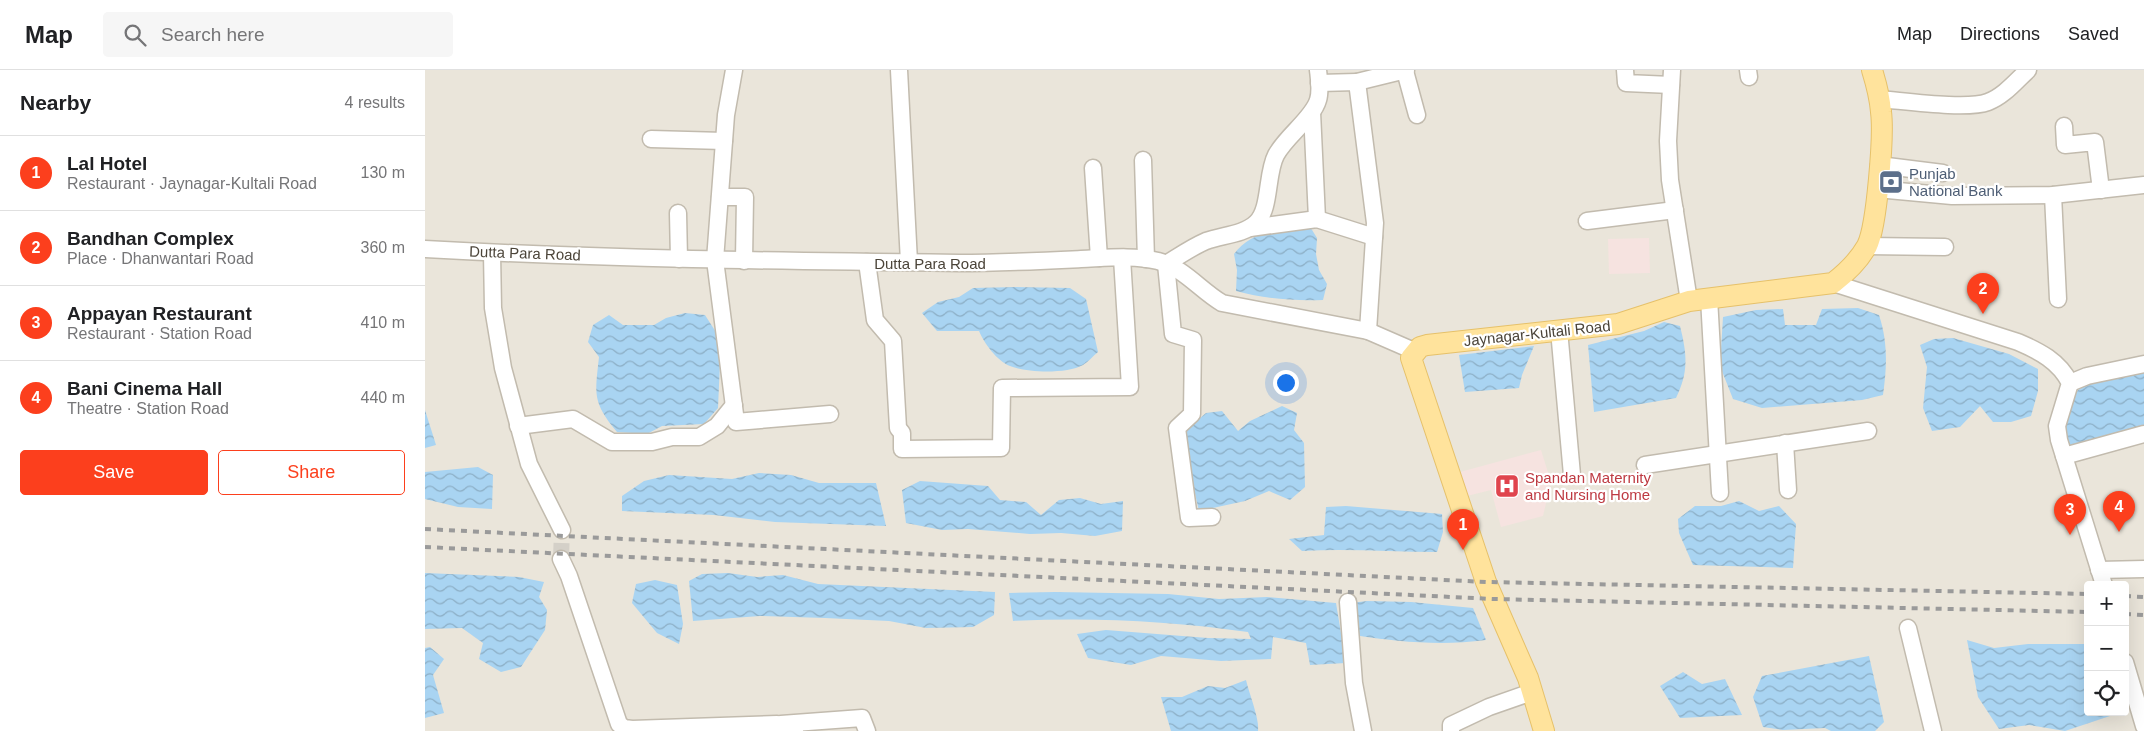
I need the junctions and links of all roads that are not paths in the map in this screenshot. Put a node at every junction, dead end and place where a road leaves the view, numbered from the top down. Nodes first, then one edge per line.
1 (734, 70) edge
2 (899, 70) edge
3 (1625, 70) edge
4 (1872, 70) edge
5 (2027, 70) edge
6 (1405, 71) edge
7 (1319, 76) edge
8 (1671, 78) edge
9 (1357, 82) junction
10 (1879, 99) junction
11 (1312, 112) junction
12 (1417, 115) dead end
13 (2064, 126) dead end
14 (651, 139) dead end
15 (724, 141) junction
16 (1143, 160) dead end
17 (1879, 166) junction
18 (1093, 168) dead end
19 (1943, 173) dead end
20 (2144, 185) edge
21 (1877, 189) junction
22 (2101, 190) junction
23 (2053, 196) junction
24 (720, 197) junction
25 (1675, 210) junction
26 (678, 213) dead end
27 (1317, 219) junction
28 (1587, 221) dead end
29 (1250, 228) junction
30 (1375, 237) junction
31 (1867, 246) junction
32 (1945, 247) dead end
33 (425, 249) edge
34 (492, 253) junction
35 (679, 258) junction
36 (1099, 258) junction
37 (1122, 258) junction
38 (1146, 259) junction
39 (715, 260) junction
40 (744, 261) junction
41 (867, 262) junction
42 (909, 262) junction
43 (1166, 264) junction
44 (1833, 283) junction
45 (2058, 299) dead end
46 (1699, 300) junction
47 (1559, 330) junction
48 (1368, 331) junction
49 (1414, 351) junction
50 (2144, 364) edge
51 (2070, 383) junction
52 (734, 405) junction
53 (830, 414) dead end
54 (518, 426) junction
55 (1868, 431) dead end
56 (2144, 434) edge
57 (1785, 443) junction
58 (1718, 454) junction
59 (2064, 456) junction
60 (1645, 465) dead end
61 (1572, 475) dead end
62 (1788, 490) dead end
63 (1720, 493) dead end
64 (1212, 517) dead end
65 (563, 530) tunnel mouth
66 (561, 559) tunnel mouth
67 (2144, 569) edge
68 (2101, 577) edge
69 (1348, 602) dead end
70 (1908, 628) dead end
71 (2128, 671) edge
72 (1532, 692) junction
73 (612, 724) edge
74 (777, 724) junction
75 (2144, 726) edge
76 (705, 729) edge
77 (795, 731) edge
78 (867, 731) edge
79 (1363, 731) edge
80 (1451, 731) edge
81 (1544, 731) edge
82 (1933, 731) edge

1 - 15 street
2 - 42 street
3 - 8 street
4 - 10 main road
5 - 10 street
6 - 9 street
6 - 12 street
7 - 9 street
7 - 11 street
8 - 25 street
9 - 30 street
10 - 17 main road
11 - 27 street
11 - 29 street
13 - 22 street
14 - 15 street
15 - 24 street
16 - 38 street
17 - 19 street
17 - 21 main road
18 - 36 street
20 - 22 street
21 - 23 street
21 - 31 main road
22 - 23 street
23 - 45 street
24 - 39 street
24 - 40 street
25 - 28 street
25 - 46 street
26 - 35 street
27 - 29 street
27 - 30 street
29 - 43 street
30 - 48 street
31 - 32 street
31 - 44 main road
33 - 34 street, Dutta Para Road
34 - 35 street, Dutta Para Road
34 - 54 street
35 - 39 street, Dutta Para Road
36 - 37 street, Dutta Para Road
36 - 42 street, Dutta Para Road
37 - 38 street, Dutta Para Road
37 - 41 street
38 - 43 street, Dutta Para Road
39 - 40 street, Dutta Para Road
39 - 52 street
40 - 41 street, Dutta Para Road
41 - 42 street, Dutta Para Road
43 - 48 street, Dutta Para Road
43 - 64 street
44 - 46 main road, Jaynagar-Kultali Road
44 - 51 street
46 - 47 main road, Jaynagar-Kultali Road
46 - 58 street
47 - 49 main road, Jaynagar-Kultali Road
47 - 61 street
48 - 49 street, Dutta Para Road
49 - 72 main road
50 - 51 street
51 - 59 street
52 - 53 street
52 - 54 street
54 - 65 street
55 - 57 street
56 - 59 street
57 - 58 street
57 - 62 street
58 - 60 street
58 - 63 street
59 - 68 street
66 - 73 street
67 - 68 street
69 - 79 street
70 - 82 street
71 - 75 street
72 - 80 street
72 - 81 main road
73 - 76 street
74 - 76 street
74 - 77 street
74 - 78 street

